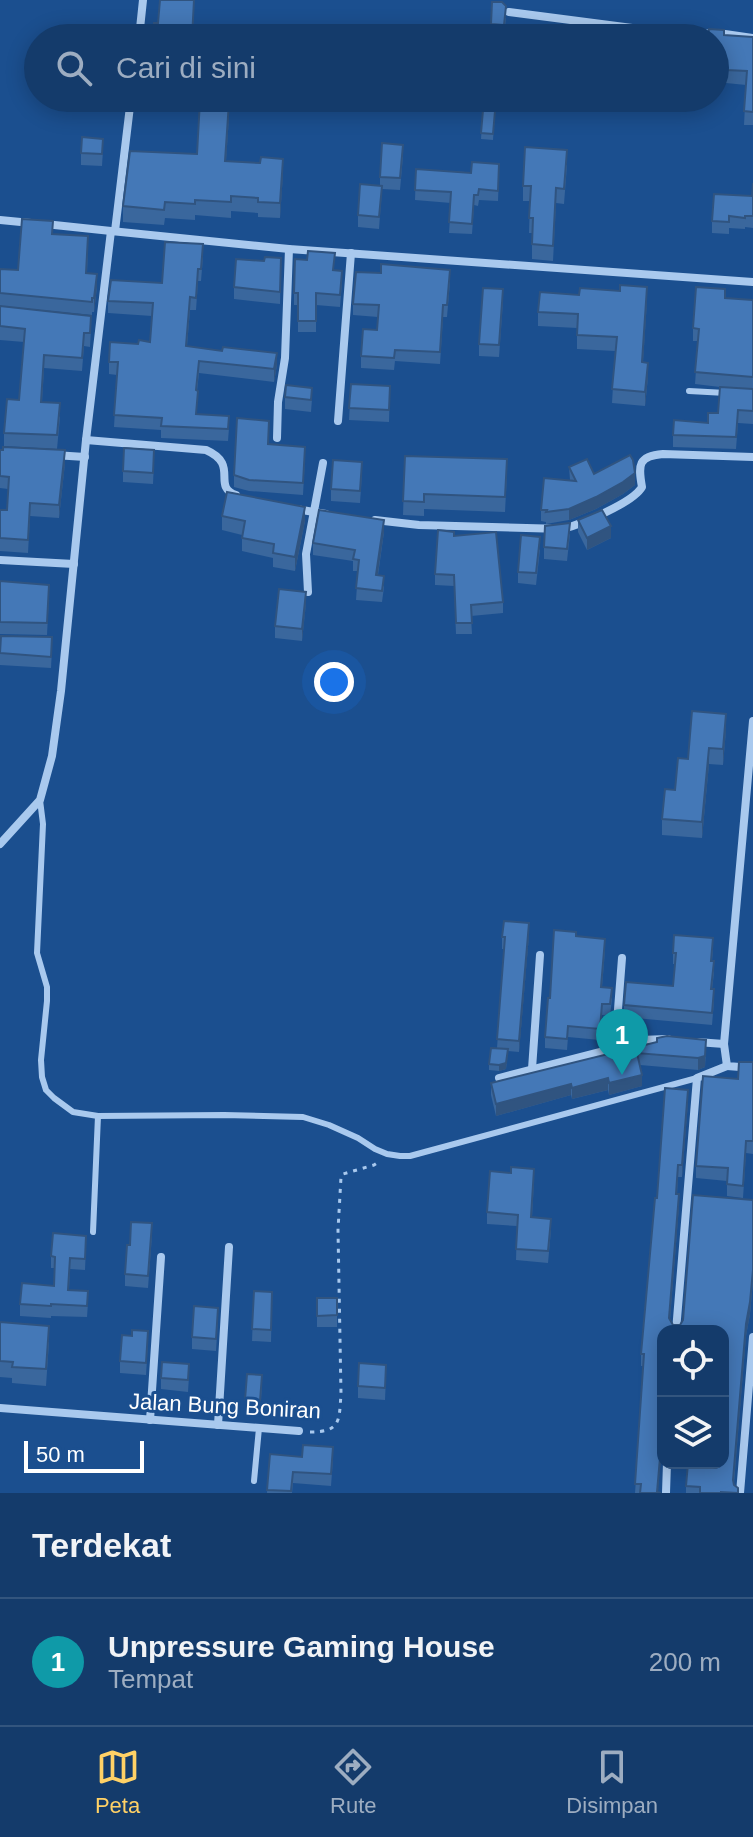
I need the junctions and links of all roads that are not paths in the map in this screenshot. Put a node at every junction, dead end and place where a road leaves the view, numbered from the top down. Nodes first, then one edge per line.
1 (143, 0) edge
2 (509, 12) edge
3 (140, 24) edge
4 (601, 24) edge
5 (729, 35) edge
6 (753, 38) edge
7 (129, 112) edge
8 (0, 220) edge
9 (113, 231) junction
10 (289, 249) junction
11 (351, 253) junction
12 (753, 282) edge
13 (86, 322) edge
14 (100, 323) junction
15 (689, 391) dead end
16 (728, 394) edge
17 (338, 421) dead end
18 (277, 438) dead end
19 (86, 440) junction
20 (42, 455) edge
21 (85, 457) junction
22 (753, 457) edge
23 (323, 463) dead end
24 (241, 497) edge
25 (285, 506) edge
26 (314, 513) junction
27 (329, 515) edge
28 (359, 518) edge
29 (0, 560) edge
30 (74, 564) junction
31 (308, 592) edge
32 (53, 642) edge
33 (66, 642) junction
34 (753, 721) edge
35 (40, 800) junction
36 (748, 822) edge
37 (0, 844) edge
38 (540, 955) dead end
39 (622, 958) dead end
40 (724, 1044) junction
41 (615, 1048) junction
42 (727, 1066) junction
43 (753, 1068) edge
44 (532, 1069) junction
45 (499, 1078) edge
46 (697, 1078) junction
47 (98, 1116) junction
48 (688, 1199) junction
49 (702, 1201) edge
50 (93, 1232) dead end
51 (229, 1247) dead end
52 (161, 1257) dead end
53 (677, 1325) edge
54 (753, 1337) edge
55 (0, 1408) edge
56 (150, 1420) junction
57 (218, 1425) junction
58 (259, 1428) junction
59 (299, 1431) road end
60 (667, 1469) edge
61 (254, 1481) dead end
62 (666, 1493) edge
63 (740, 1493) edge

1 - 3 street
2 - 4 street
5 - 6 street
7 - 9 street
8 - 9 street
9 - 10 street
9 - 14 street
10 - 11 street
10 - 18 street
11 - 12 street
11 - 17 street
13 - 14 street
14 - 19 street
15 - 16 lane
19 - 21 street
19 - 24 street
20 - 21 street
21 - 30 street
22 - 28 street
23 - 26 street
25 - 26 street
26 - 27 street
26 - 31 street
29 - 30 street
30 - 33 street
32 - 33 street
33 - 35 street
34 - 36 street
35 - 37 street
35 - 47 lane
36 - 40 street
38 - 44 street
39 - 41 street
40 - 41 street
40 - 42 street
41 - 44 street
42 - 43 street
42 - 46 street
44 - 45 street
46 - 47 lane
46 - 48 street
47 - 50 lane
48 - 49 street
48 - 53 street
51 - 57 street
52 - 56 street
54 - 63 street
55 - 56 street, Jalan Bung Boniran
56 - 57 street, Jalan Bung Boniran
57 - 58 street, Jalan Bung Boniran
58 - 59 street, Jalan Bung Boniran
58 - 61 lane
60 - 62 street

